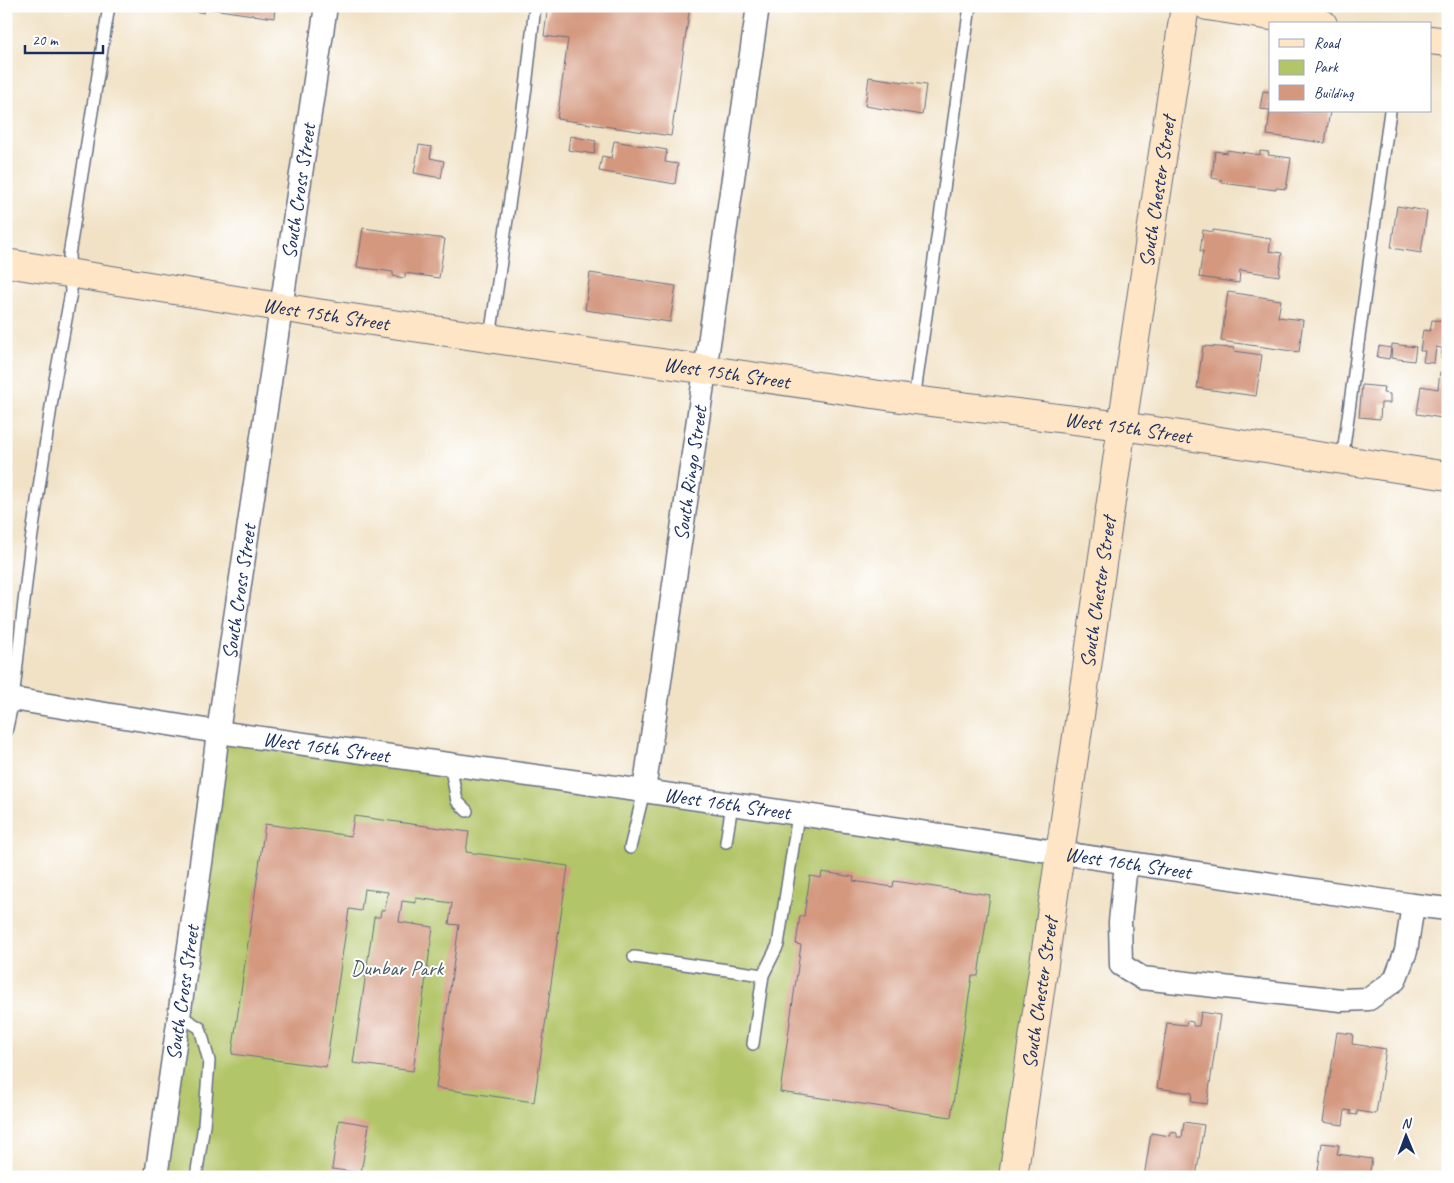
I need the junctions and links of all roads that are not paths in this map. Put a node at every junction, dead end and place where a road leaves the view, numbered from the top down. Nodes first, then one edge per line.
1 (109, 6) edge
2 (326, 6) edge
3 (536, 6) edge
4 (758, 6) edge
5 (970, 6) edge
6 (1184, 6) edge
7 (1207, 6) edge
8 (1310, 22) edge
9 (1432, 40) edge
10 (1448, 42) edge
11 (1390, 112) edge
12 (6, 263) edge
13 (70, 274) junction
14 (281, 308) junction
15 (490, 338) junction
16 (705, 369) junction
17 (914, 400) junction
18 (1122, 426) junction
19 (1342, 461) junction
20 (1448, 476) edge
21 (9, 699) edge
22 (6, 732) edge
23 (218, 732) junction
24 (450, 764) junction
25 (644, 792) junction
26 (732, 805) junction
27 (467, 811) dead end
28 (798, 815) junction
29 (726, 842) dead end
30 (630, 848) dead end
31 (1061, 853) junction
32 (1126, 864) junction
33 (1412, 905) junction
34 (1448, 908) edge
35 (634, 957) dead end
36 (763, 975) junction
37 (179, 1015) junction
38 (753, 1044) dead end
39 (156, 1177) edge
40 (196, 1177) edge
41 (1013, 1177) edge

1 - 13 lane
2 - 14 street, South Cross Street
3 - 15 lane
4 - 16 street, South Ringo Street
5 - 17 lane
6 - 18 street, South Chester Street
7 - 8 street
9 - 10 street
11 - 19 lane
12 - 13 street, West 15th Street
13 - 14 street, West 15th Street
13 - 21 lane
14 - 15 street, West 15th Street
14 - 23 street, South Cross Street
15 - 16 street, West 15th Street
16 - 17 street, West 15th Street
16 - 25 street, South Ringo Street
17 - 18 street, West 15th Street
18 - 19 street, West 15th Street
18 - 31 street, South Chester Street
19 - 20 street, West 15th Street
21 - 22 lane
21 - 23 street, West 16th Street
23 - 24 street, West 16th Street
23 - 37 street, South Cross Street
24 - 25 street, West 16th Street
24 - 27 lane
25 - 26 street, West 16th Street
25 - 30 lane
26 - 28 street, West 16th Street
26 - 29 lane
28 - 31 street, West 16th Street
28 - 36 lane
31 - 32 street, West 16th Street
31 - 41 street, South Chester Street
32 - 33 street, West 16th Street
32 - 33 street
33 - 34 street, West 16th Street
35 - 36 lane
36 - 38 lane
37 - 39 street, South Cross Street
37 - 40 lane

